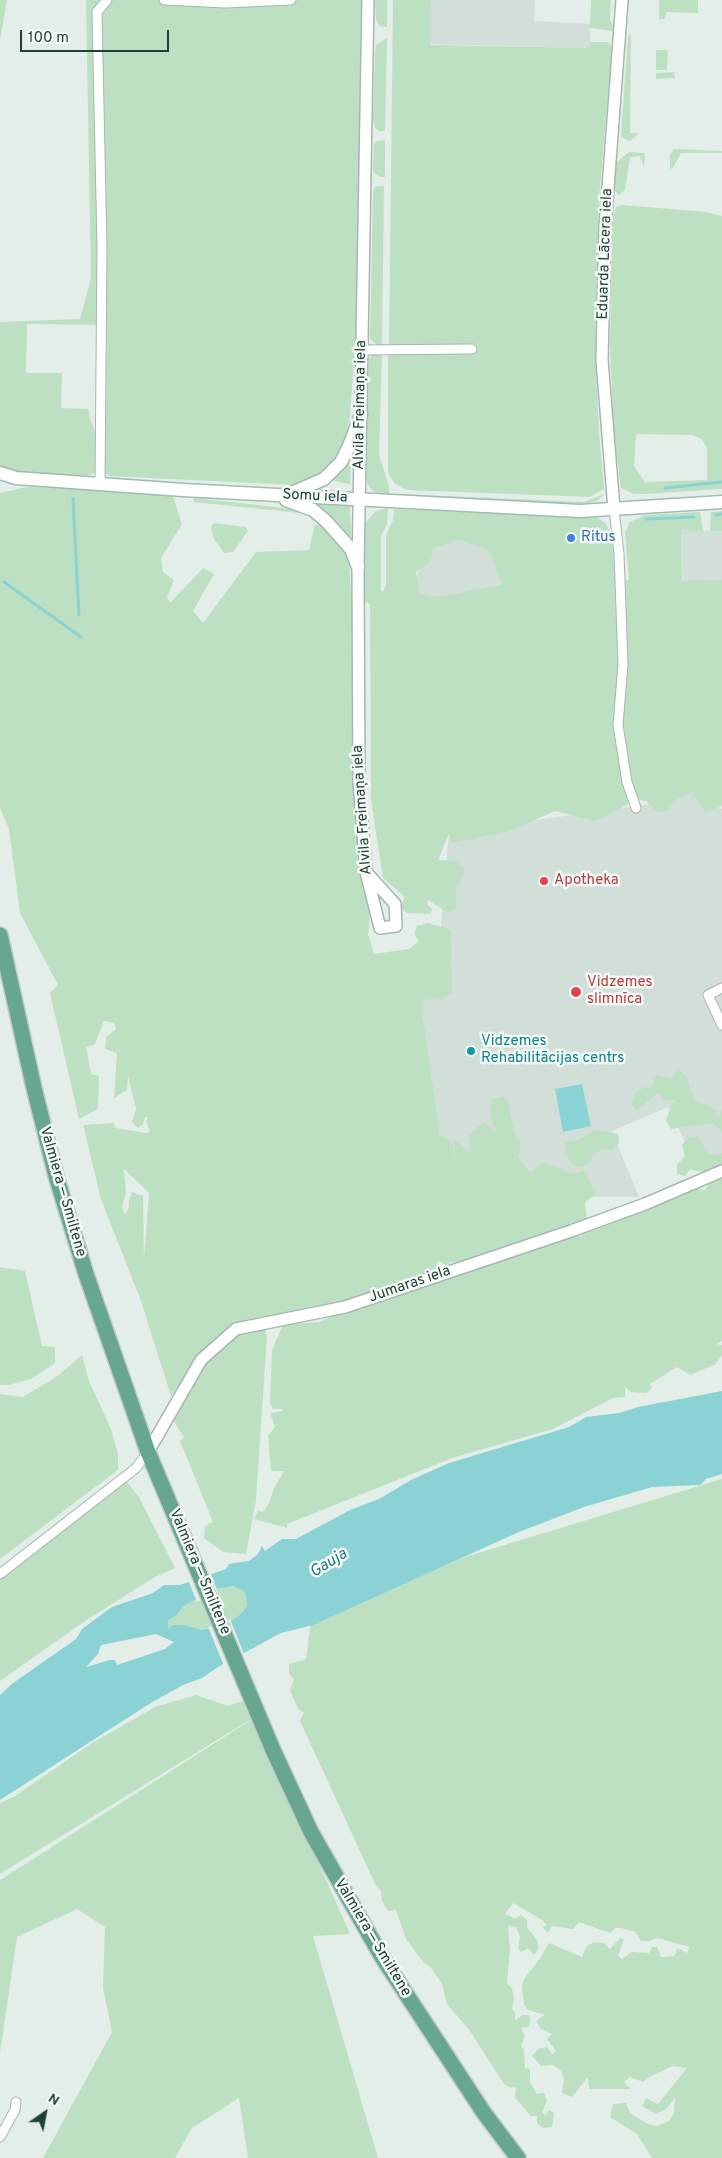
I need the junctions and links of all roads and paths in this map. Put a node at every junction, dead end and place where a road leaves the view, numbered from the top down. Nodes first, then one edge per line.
1 (107, 0) edge
2 (164, 0) edge
3 (290, 0) edge
4 (368, 0) edge
5 (622, 0) edge
6 (361, 350) junction
7 (472, 350) dead end
8 (360, 415) junction
9 (0, 473) edge
10 (16, 478) junction
11 (100, 483) junction
12 (0, 484) edge
13 (251, 493) junction
14 (285, 496) junction
15 (360, 500) junction
16 (722, 502) edge
17 (614, 509) junction
18 (358, 567) junction
19 (636, 808) dead end
20 (366, 872) junction
21 (0, 935) edge
22 (722, 988) edge
23 (722, 1024) edge
24 (722, 1170) edge
25 (148, 1452) junction
26 (0, 1574) edge
27 (16, 2102) dead end
28 (0, 2137) edge
29 (518, 2158) edge

1 - 11 street
2 - 3 street
4 - 6 street, Alvila Freimaņa iela
5 - 17 street, Eduarda Lācera iela
6 - 7 street
6 - 8 street, Alvila Freimaņa iela
8 - 14 main road
8 - 15 street, Alvila Freimaņa iela
9 - 10 main road
10 - 11 main road, Somu iela
10 - 12 main road
11 - 13 main road, Somu iela
13 - 14 main road, Somu iela
13 - 18 main road
14 - 15 main road, Somu iela
15 - 17 main road, Somu iela
15 - 18 street, Alvila Freimaņa iela
16 - 17 main road, Somu iela
17 - 19 street
18 - 20 street, Alvila Freimaņa iela
20 - 20 street, Alvila Freimaņa iela
21 - 25 main road, Valmiera — Smiltene
22 - 23 street
24 - 25 street, Jumaras iela
25 - 26 street
25 - 29 main road, Valmiera — Smiltene
27 - 28 street

